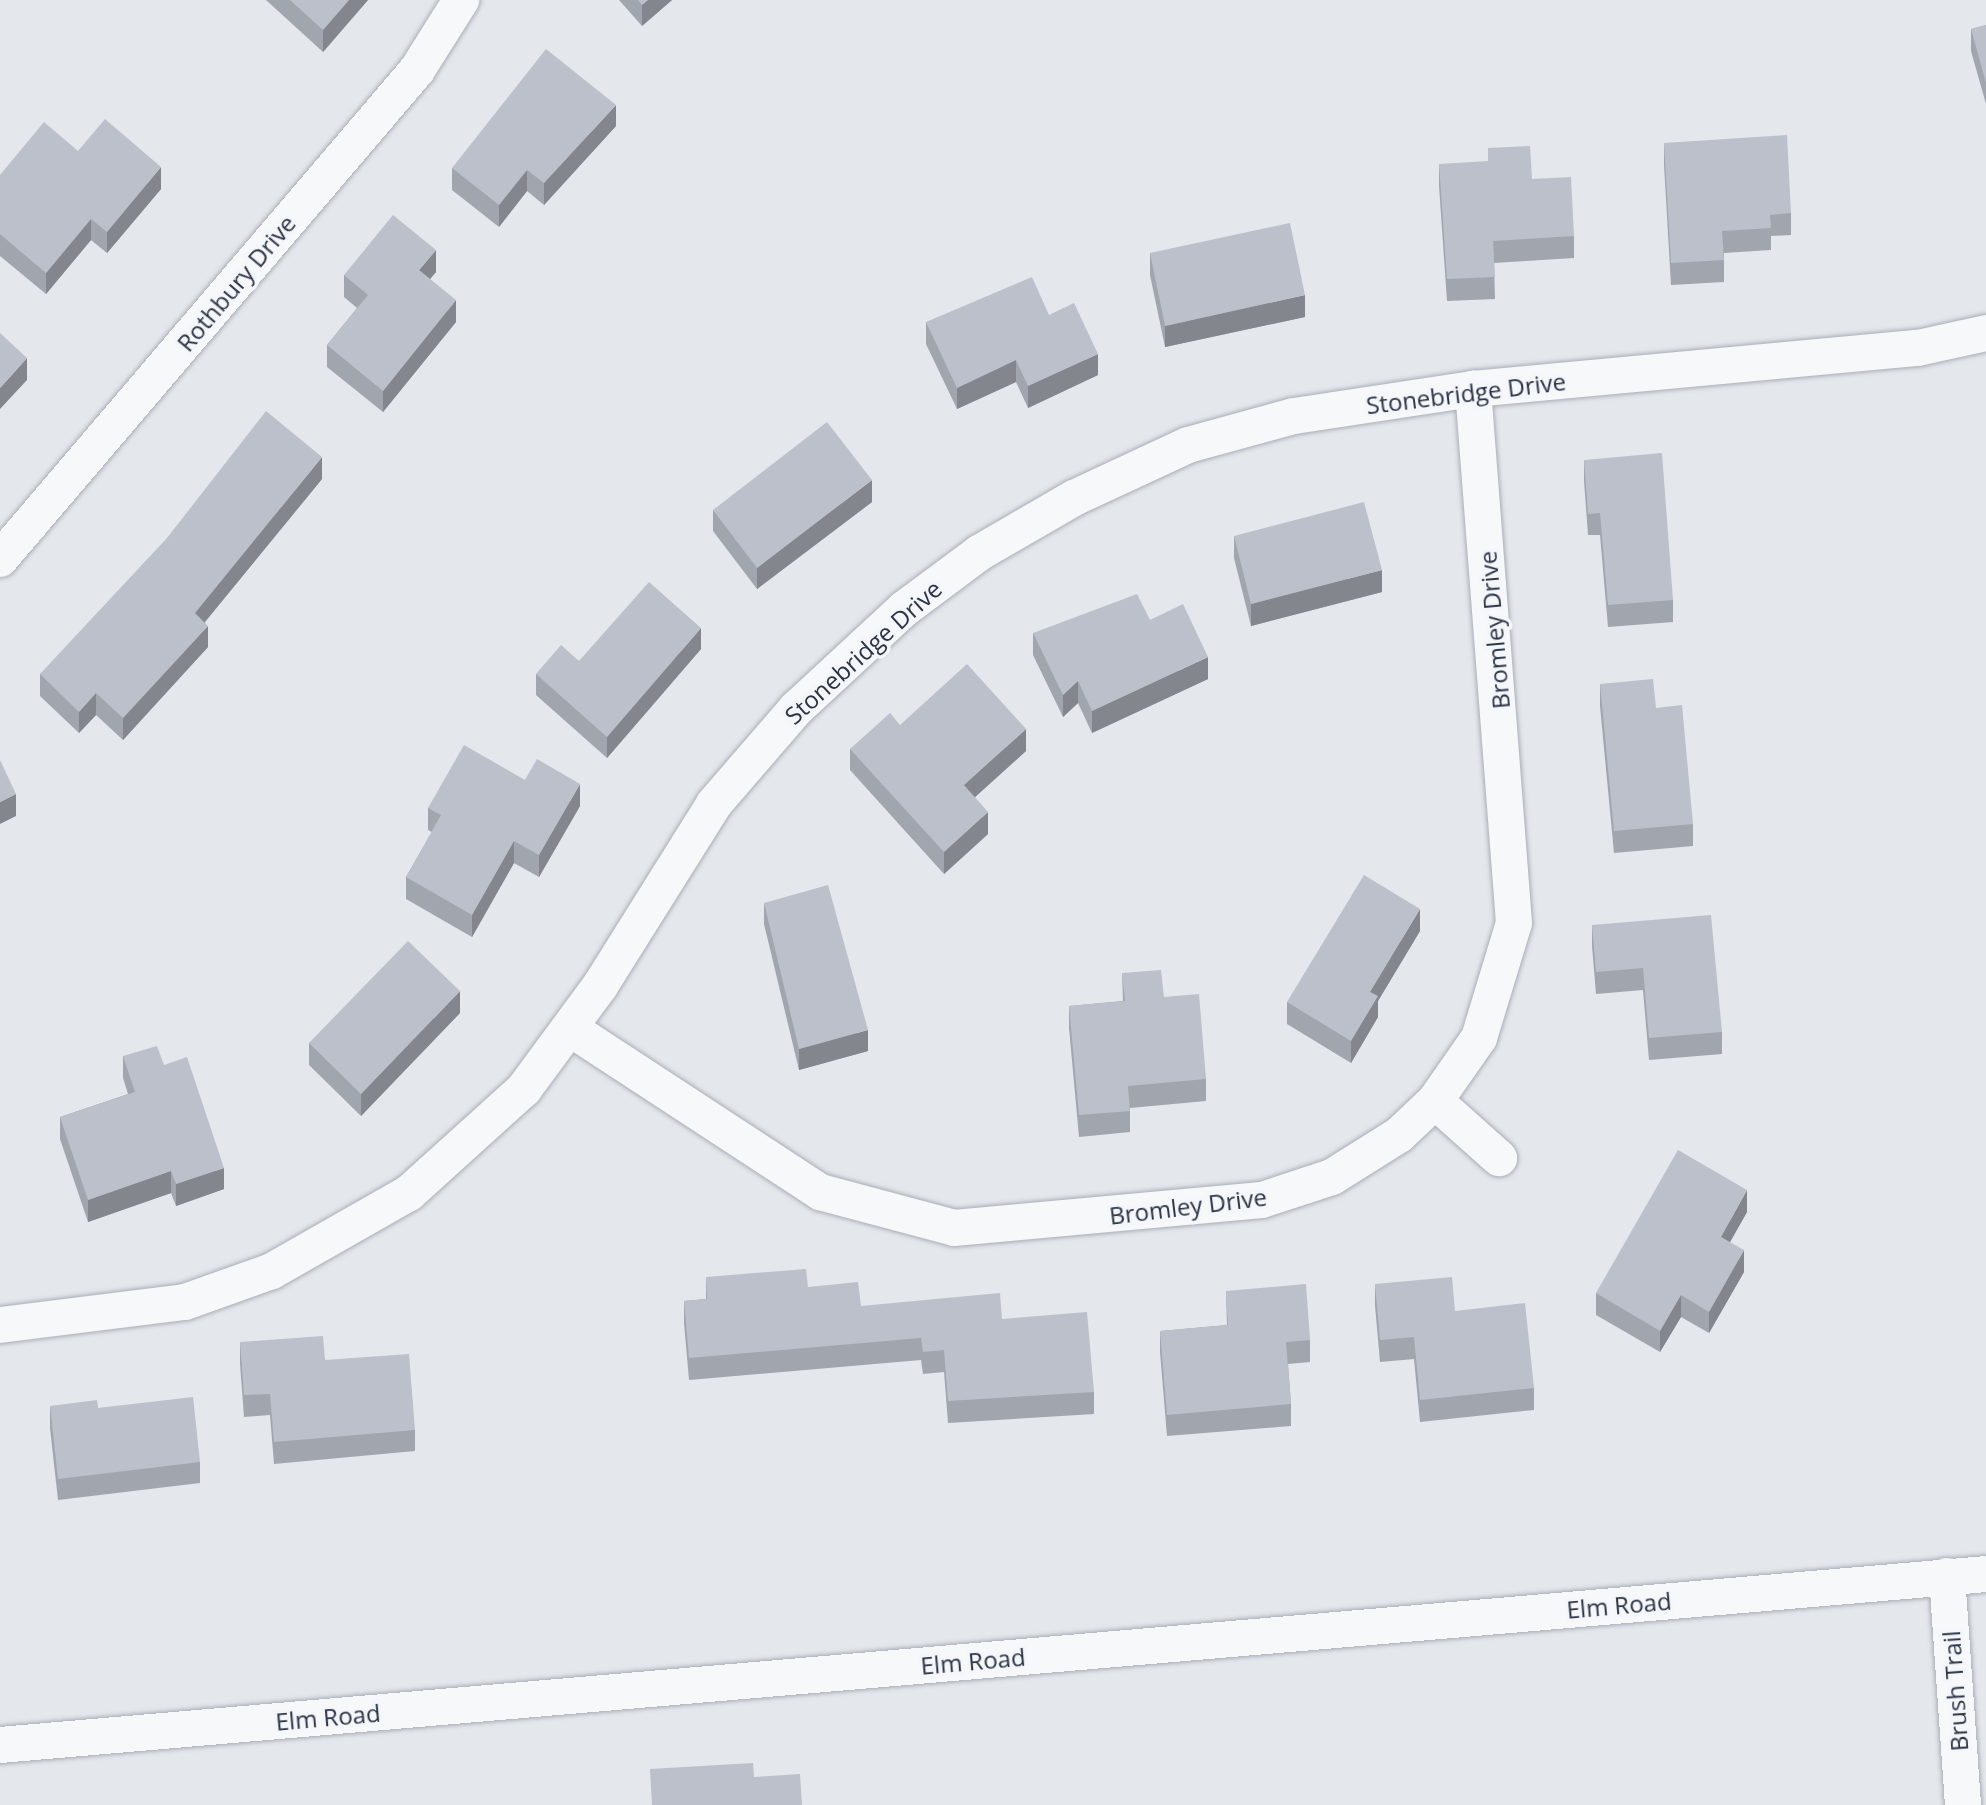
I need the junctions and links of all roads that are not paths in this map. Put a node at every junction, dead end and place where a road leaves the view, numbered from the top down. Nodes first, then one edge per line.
1 (461, 0) edge
2 (1986, 333) edge
3 (1473, 389) junction
4 (0, 559) edge
5 (571, 1029) junction
6 (1435, 1101) junction
7 (1499, 1158) dead end
8 (0, 1325) edge
9 (1986, 1574) edge
10 (1947, 1576) junction
11 (0, 1745) edge
12 (1963, 1805) edge

1 - 4 street, Rothbury Drive
2 - 3 street, Stonebridge Drive
3 - 5 street, Stonebridge Drive
3 - 6 street, Bromley Drive
5 - 6 street, Bromley Drive
5 - 8 street, Stonebridge Drive
6 - 7 street
9 - 10 street, Elm Road
10 - 11 street, Elm Road
10 - 12 street, Brush Trail

